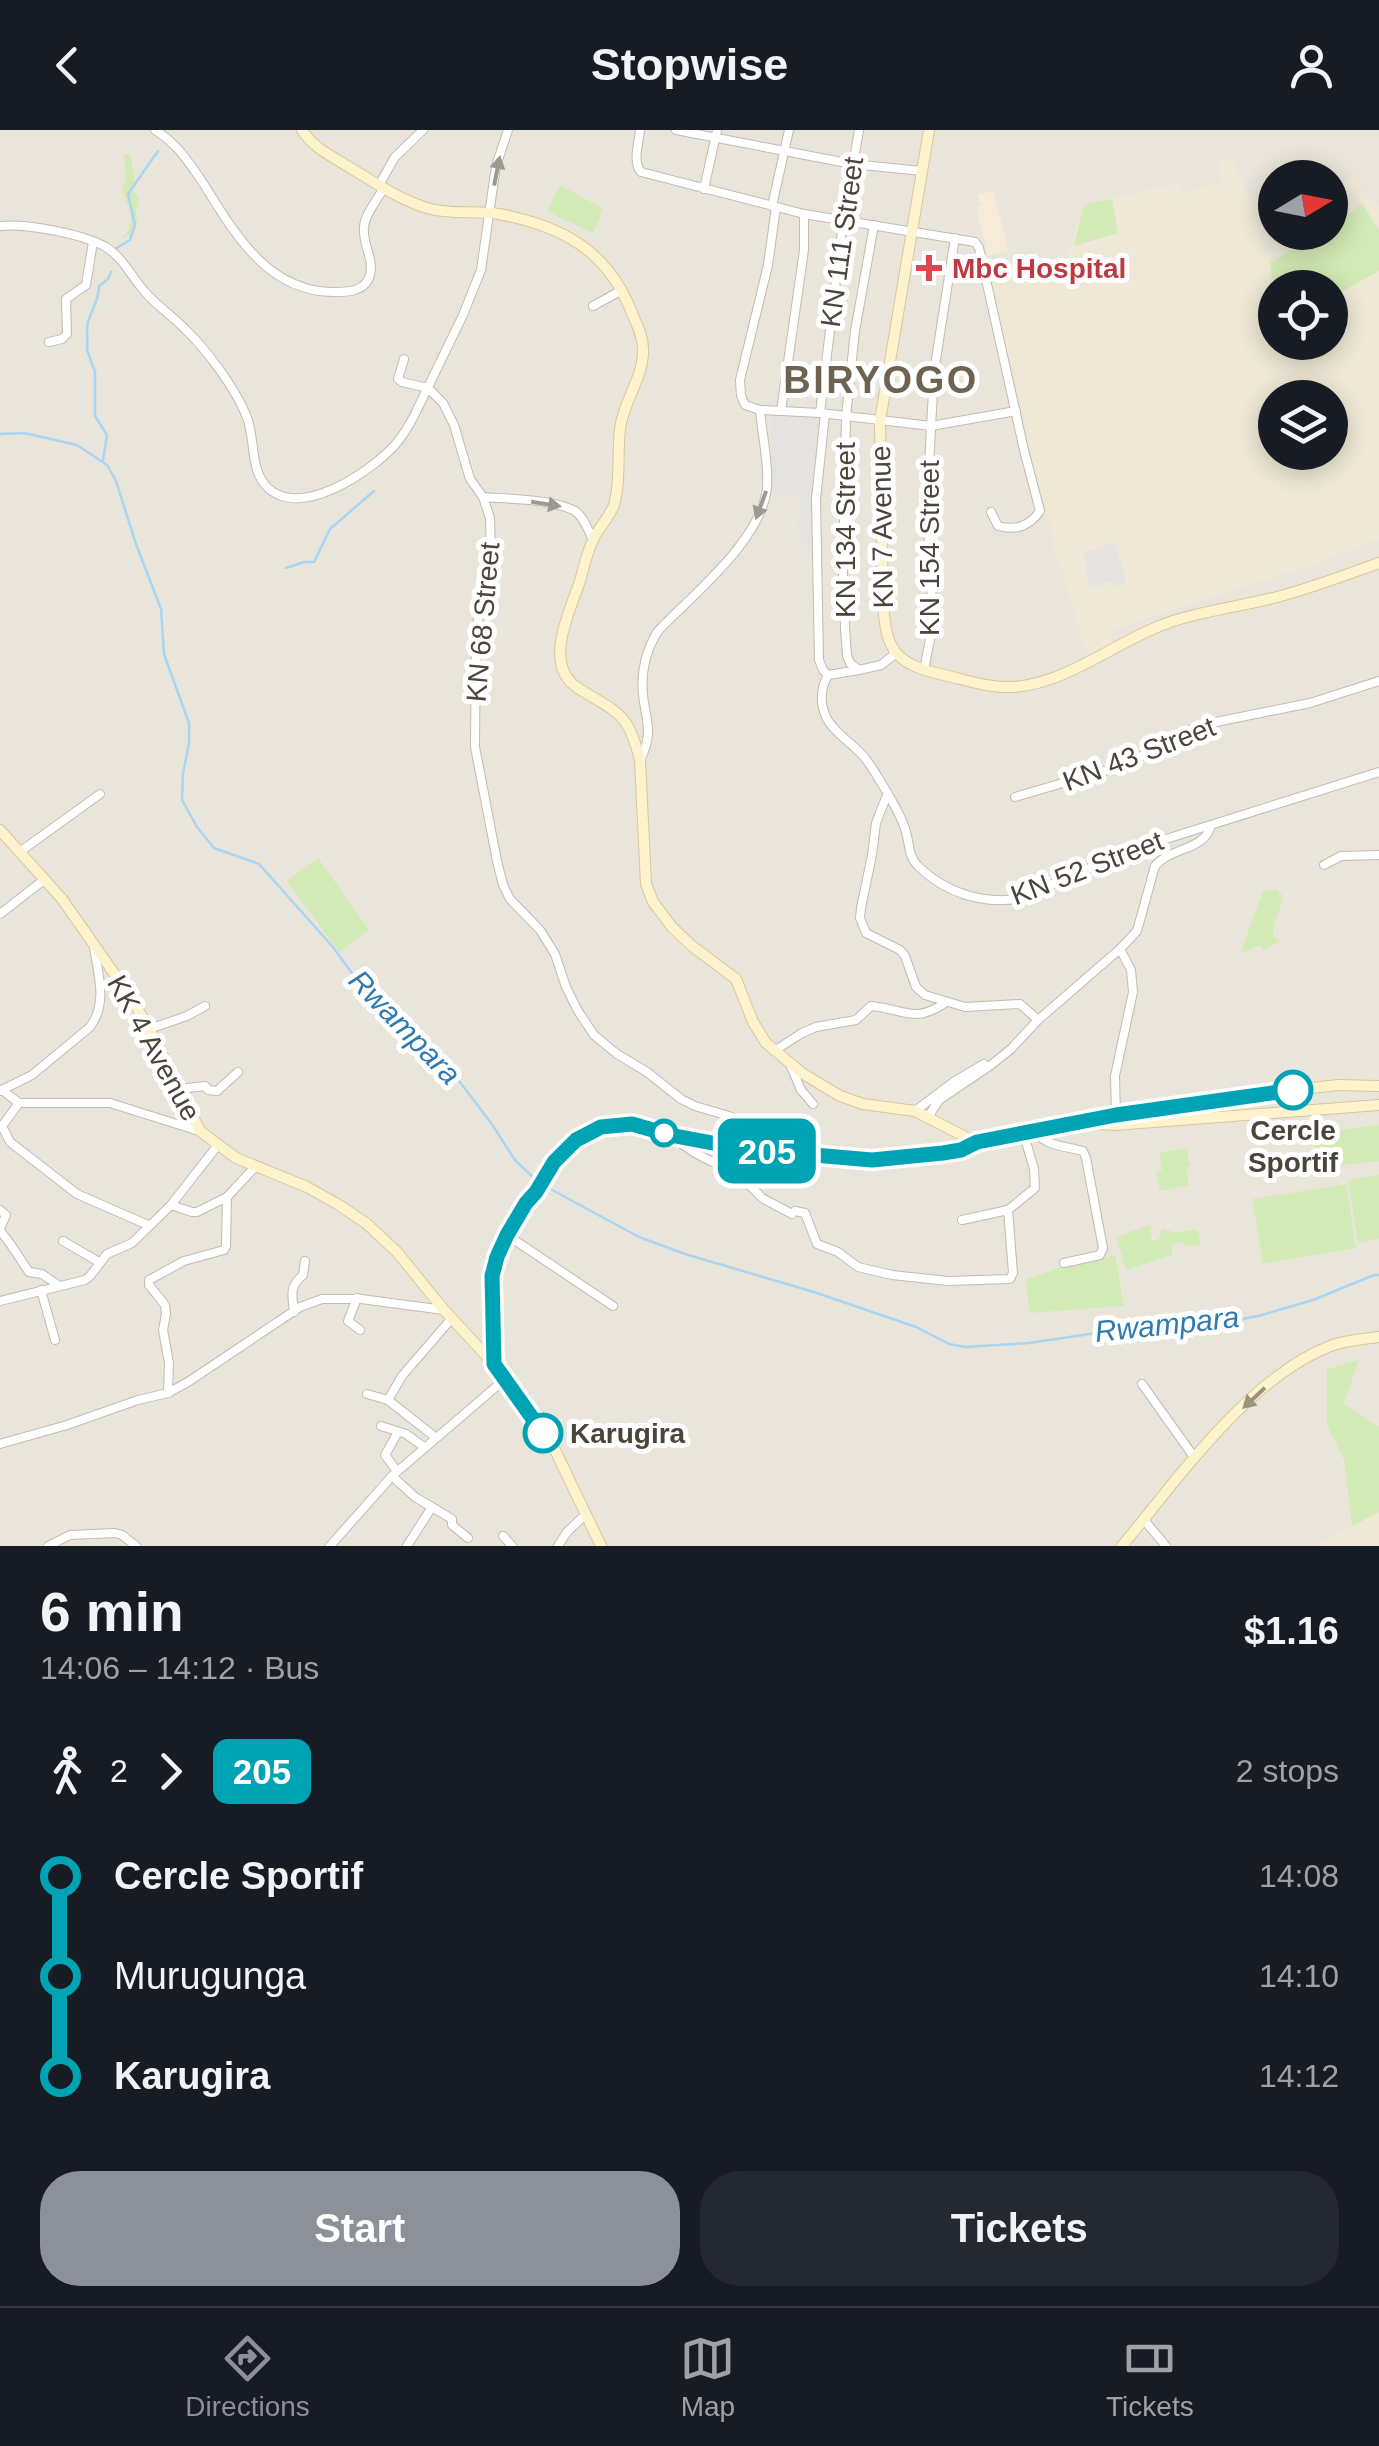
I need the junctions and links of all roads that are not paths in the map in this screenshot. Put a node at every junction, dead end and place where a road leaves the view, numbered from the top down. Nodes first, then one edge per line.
1 (154, 130) edge
2 (302, 130) edge
3 (423, 130) edge
4 (508, 130) edge
5 (640, 130) edge
6 (676, 130) edge
7 (789, 130) edge
8 (859, 130) edge
9 (928, 130) edge
10 (716, 133) edge
11 (785, 152) junction
12 (852, 164) junction
13 (922, 172) junction
14 (382, 186) junction
15 (704, 189) junction
16 (774, 206) junction
17 (490, 213) junction
18 (804, 214) junction
19 (842, 222) junction
20 (0, 226) edge
21 (874, 226) junction
22 (913, 233) junction
23 (955, 238) junction
24 (93, 242) junction
25 (622, 290) junction
26 (593, 306) dead end
27 (48, 342) dead end
28 (404, 359) dead end
29 (428, 388) junction
30 (760, 410) junction
31 (781, 411) junction
32 (1016, 412) junction
33 (822, 413) junction
34 (846, 416) junction
35 (880, 422) junction
36 (931, 426) junction
37 (483, 496) junction
38 (991, 512) dead end
39 (593, 540) junction
40 (1379, 563) edge
41 (896, 654) junction
42 (858, 670) junction
43 (924, 670) junction
44 (828, 675) junction
45 (1379, 681) edge
46 (640, 760) junction
47 (1379, 772) edge
48 (100, 794) dead end
49 (887, 795) junction
50 (1015, 797) dead end
51 (1211, 824) junction
52 (0, 830) edge
53 (22, 851) junction
54 (1379, 856) edge
55 (1324, 865) dead end
56 (45, 879) junction
57 (0, 914) edge
58 (93, 942) junction
59 (1120, 949) junction
60 (946, 1003) junction
61 (205, 1006) dead end
62 (1038, 1020) junction
63 (148, 1029) junction
64 (774, 1051) junction
65 (1002, 1056) junction
66 (788, 1062) junction
67 (238, 1072) dead end
68 (1379, 1086) edge
69 (179, 1090) junction
70 (1, 1091) edge
71 (18, 1103) junction
72 (813, 1104) dead end
73 (1379, 1105) edge
74 (916, 1112) junction
75 (1116, 1115) junction
76 (928, 1117) junction
77 (1095, 1120) junction
78 (200, 1131) junction
79 (1030, 1134) junction
80 (670, 1135) junction
81 (961, 1135) junction
82 (977, 1142) junction
83 (218, 1145) junction
84 (943, 1153) junction
85 (843, 1158) junction
86 (256, 1166) junction
87 (227, 1197) junction
88 (171, 1205) junction
89 (0, 1210) edge
90 (1008, 1210) junction
91 (962, 1220) dead end
92 (148, 1226) junction
93 (0, 1230) edge
94 (507, 1235) junction
95 (64, 1241) dead end
96 (305, 1260) dead end
97 (99, 1262) junction
98 (1064, 1263) dead end
99 (58, 1286) junction
100 (41, 1290) junction
101 (357, 1298) junction
102 (0, 1301) edge
103 (612, 1306) dead end
104 (294, 1312) junction
105 (448, 1314) junction
106 (360, 1330) dead end
107 (1379, 1337) edge
108 (54, 1340) dead end
109 (494, 1364) junction
110 (504, 1380) junction
111 (1142, 1384) dead end
112 (168, 1393) junction
113 (367, 1394) dead end
114 (388, 1400) junction
115 (381, 1426) dead end
116 (398, 1432) junction
117 (436, 1437) junction
118 (0, 1444) edge
119 (424, 1447) junction
120 (1194, 1456) junction
121 (395, 1474) junction
122 (432, 1507) junction
123 (586, 1514) junction
124 (1144, 1520) junction
125 (503, 1536) dead end
126 (468, 1538) dead end
127 (333, 1542) edge
128 (48, 1546) edge
129 (136, 1546) edge
130 (344, 1546) edge
131 (407, 1546) edge
132 (512, 1546) edge
133 (558, 1546) edge
134 (601, 1546) edge
135 (1122, 1546) edge
136 (1166, 1546) edge

1 - 14 street
2 - 14 main road
3 - 14 street
17 -> 4 street
5 - 15 street
6 - 10 street
7 - 11 street
8 - 12 street, KN 111 Street
9 - 13 main road, KN 7 Avenue
10 - 11 street
10 - 15 street
11 - 12 street
11 - 16 street
12 - 13 street
12 - 19 street, KN 111 Street
13 - 22 main road, KN 7 Avenue
14 - 17 main road
15 - 16 street
16 - 18 street
16 - 30 street
17 - 25 main road
17 - 29 street
18 - 19 street
18 - 31 street
19 - 21 street
19 - 33 street, KN 111 Street
20 - 24 street
21 - 22 street
21 - 34 street, KN 134 Street
22 - 23 street
22 - 35 main road, KN 7 Avenue
23 - 32 street
23 - 36 street, KN 154 Street
24 - 27 street
24 - 29 street
25 - 26 street
25 - 39 main road
28 - 29 street, KN 68 Street
29 - 37 street, KN 68 Street
30 - 31 street
30 -> 46 street
31 - 33 street
32 - 36 street
32 - 38 street
33 - 34 street
33 - 44 street, KN 111 Street
34 - 35 street
34 - 42 street, KN 134 Street
35 - 36 street
35 - 41 main road, KN 7 Avenue
36 - 43 street, KN 154 Street
37 -> 39 street
37 - 85 street, KN 68 Street
39 - 46 main road
40 - 43 main road
41 - 42 street
41 - 43 main road
42 - 44 street
44 - 49 street, KN 52 Street
45 - 50 street, KN 43 Street
46 - 64 main road
47 - 51 street, KN 52 Street
48 - 53 street
49 - 51 street, KN 52 Street
49 - 60 street
51 - 59 street
52 - 53 main road, KK 4 Avenue
53 - 56 main road, KK 4 Avenue
54 - 55 street
56 - 57 street
56 - 58 main road, KK 4 Avenue
58 - 63 main road, KK 4 Avenue
58 - 70 street
59 - 62 street
59 - 75 street
60 - 62 street
60 - 64 street
61 - 63 street
62 - 65 street
63 - 69 main road, KK 4 Avenue
64 - 66 main road
65 - 74 street
65 - 76 street
66 - 72 street
66 - 74 main road
67 - 69 street
68 - 75 main road
69 - 78 main road, KK 4 Avenue
70 - 71 street
71 - 78 street
71 - 92 street
73 - 77 main road
74 - 76 main road
75 - 77 main road
76 - 81 main road
77 - 79 main road
78 - 83 main road, KK 4 Avenue
79 - 82 main road
79 - 90 street
79 - 98 street
80 - 85 main road
80 - 90 street
80 - 94 main road
81 - 82 main road
81 - 84 main road
82 - 84 main road
83 - 86 main road, KK 4 Avenue
83 - 88 street
84 - 85 main road
86 - 87 street
86 - 105 main road, KK 4 Avenue
87 - 88 street
87 - 112 street
88 - 92 street
89 - 93 street
90 - 91 street
92 - 97 street
93 - 99 street
94 - 103 street
94 - 109 main road
95 - 97 street
96 - 104 street
97 - 99 street
99 - 100 street
100 - 102 street
100 - 108 street
101 - 104 street
101 - 105 street
101 - 106 street
104 - 112 street
105 - 109 main road, KK 4 Avenue
105 - 114 street
107 -> 120 main road
109 - 110 main road, KK 4 Avenue
110 - 117 street
110 - 123 main road, KK 4 Avenue
111 - 120 street
112 - 118 street
113 - 114 street
114 - 117 street
115 - 116 street
116 - 119 street
116 - 121 street
117 - 119 street
119 - 121 street
120 - 124 main road
121 - 122 street
121 - 127 street
122 - 126 street
122 - 131 street
123 - 133 street
123 - 134 main road, KK 4 Avenue
124 - 135 main road
124 - 136 street
125 - 132 street
127 - 130 street
128 - 129 street

